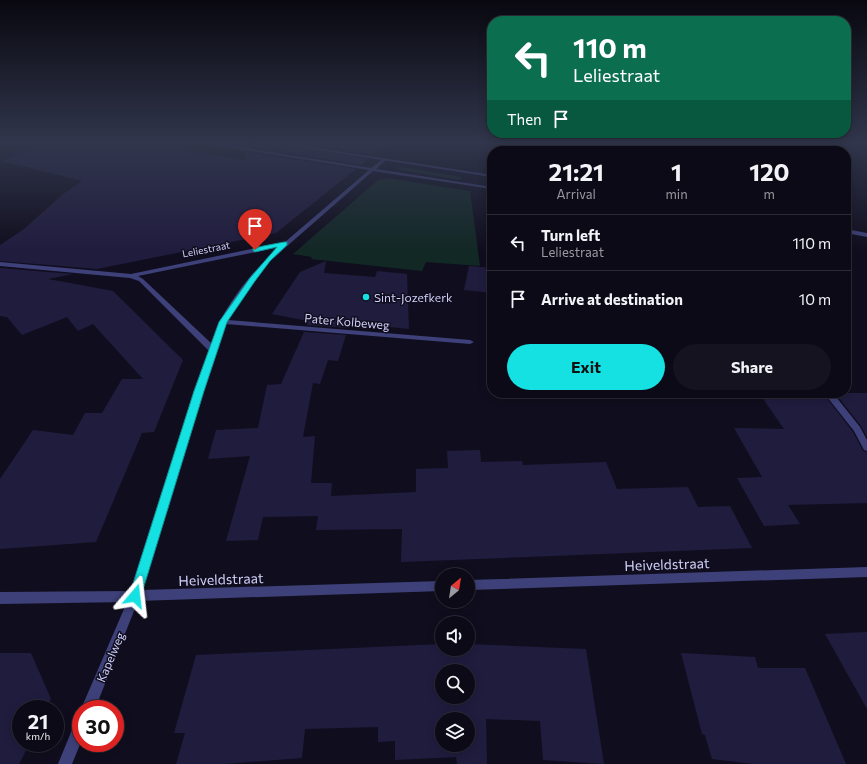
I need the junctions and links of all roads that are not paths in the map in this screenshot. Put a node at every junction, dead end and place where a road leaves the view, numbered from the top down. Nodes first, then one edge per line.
1 (360, 180) edge
2 (439, 180) edge
3 (487, 187) edge
4 (851, 232) edge
5 (867, 235) edge
6 (284, 244) junction
7 (0, 264) edge
8 (131, 276) junction
9 (223, 322) junction
10 (470, 342) dead end
11 (213, 350) junction
12 (832, 398) edge
13 (867, 448) edge
14 (867, 572) edge
15 (475, 585) edge
16 (435, 586) edge
17 (135, 596) junction
18 (0, 598) edge
19 (92, 700) edge
20 (72, 747) edge
21 (65, 764) edge

1 - 6 street, Kapelweg
2 - 3 street
4 - 5 street
6 - 8 street, Leliestraat
6 - 9 street, Kapelweg
7 - 8 street, Leliestraat
8 - 11 street, Leliestraat
9 - 10 street, Pater Kolbeweg
9 - 11 street, Kapelweg
11 - 17 street, Kapelweg
12 - 13 street
14 - 15 street, Heiveldstraat
16 - 17 street, Heiveldstraat
17 - 18 street, Heiveldstraat
17 - 19 street, Kapelweg
20 - 21 street

